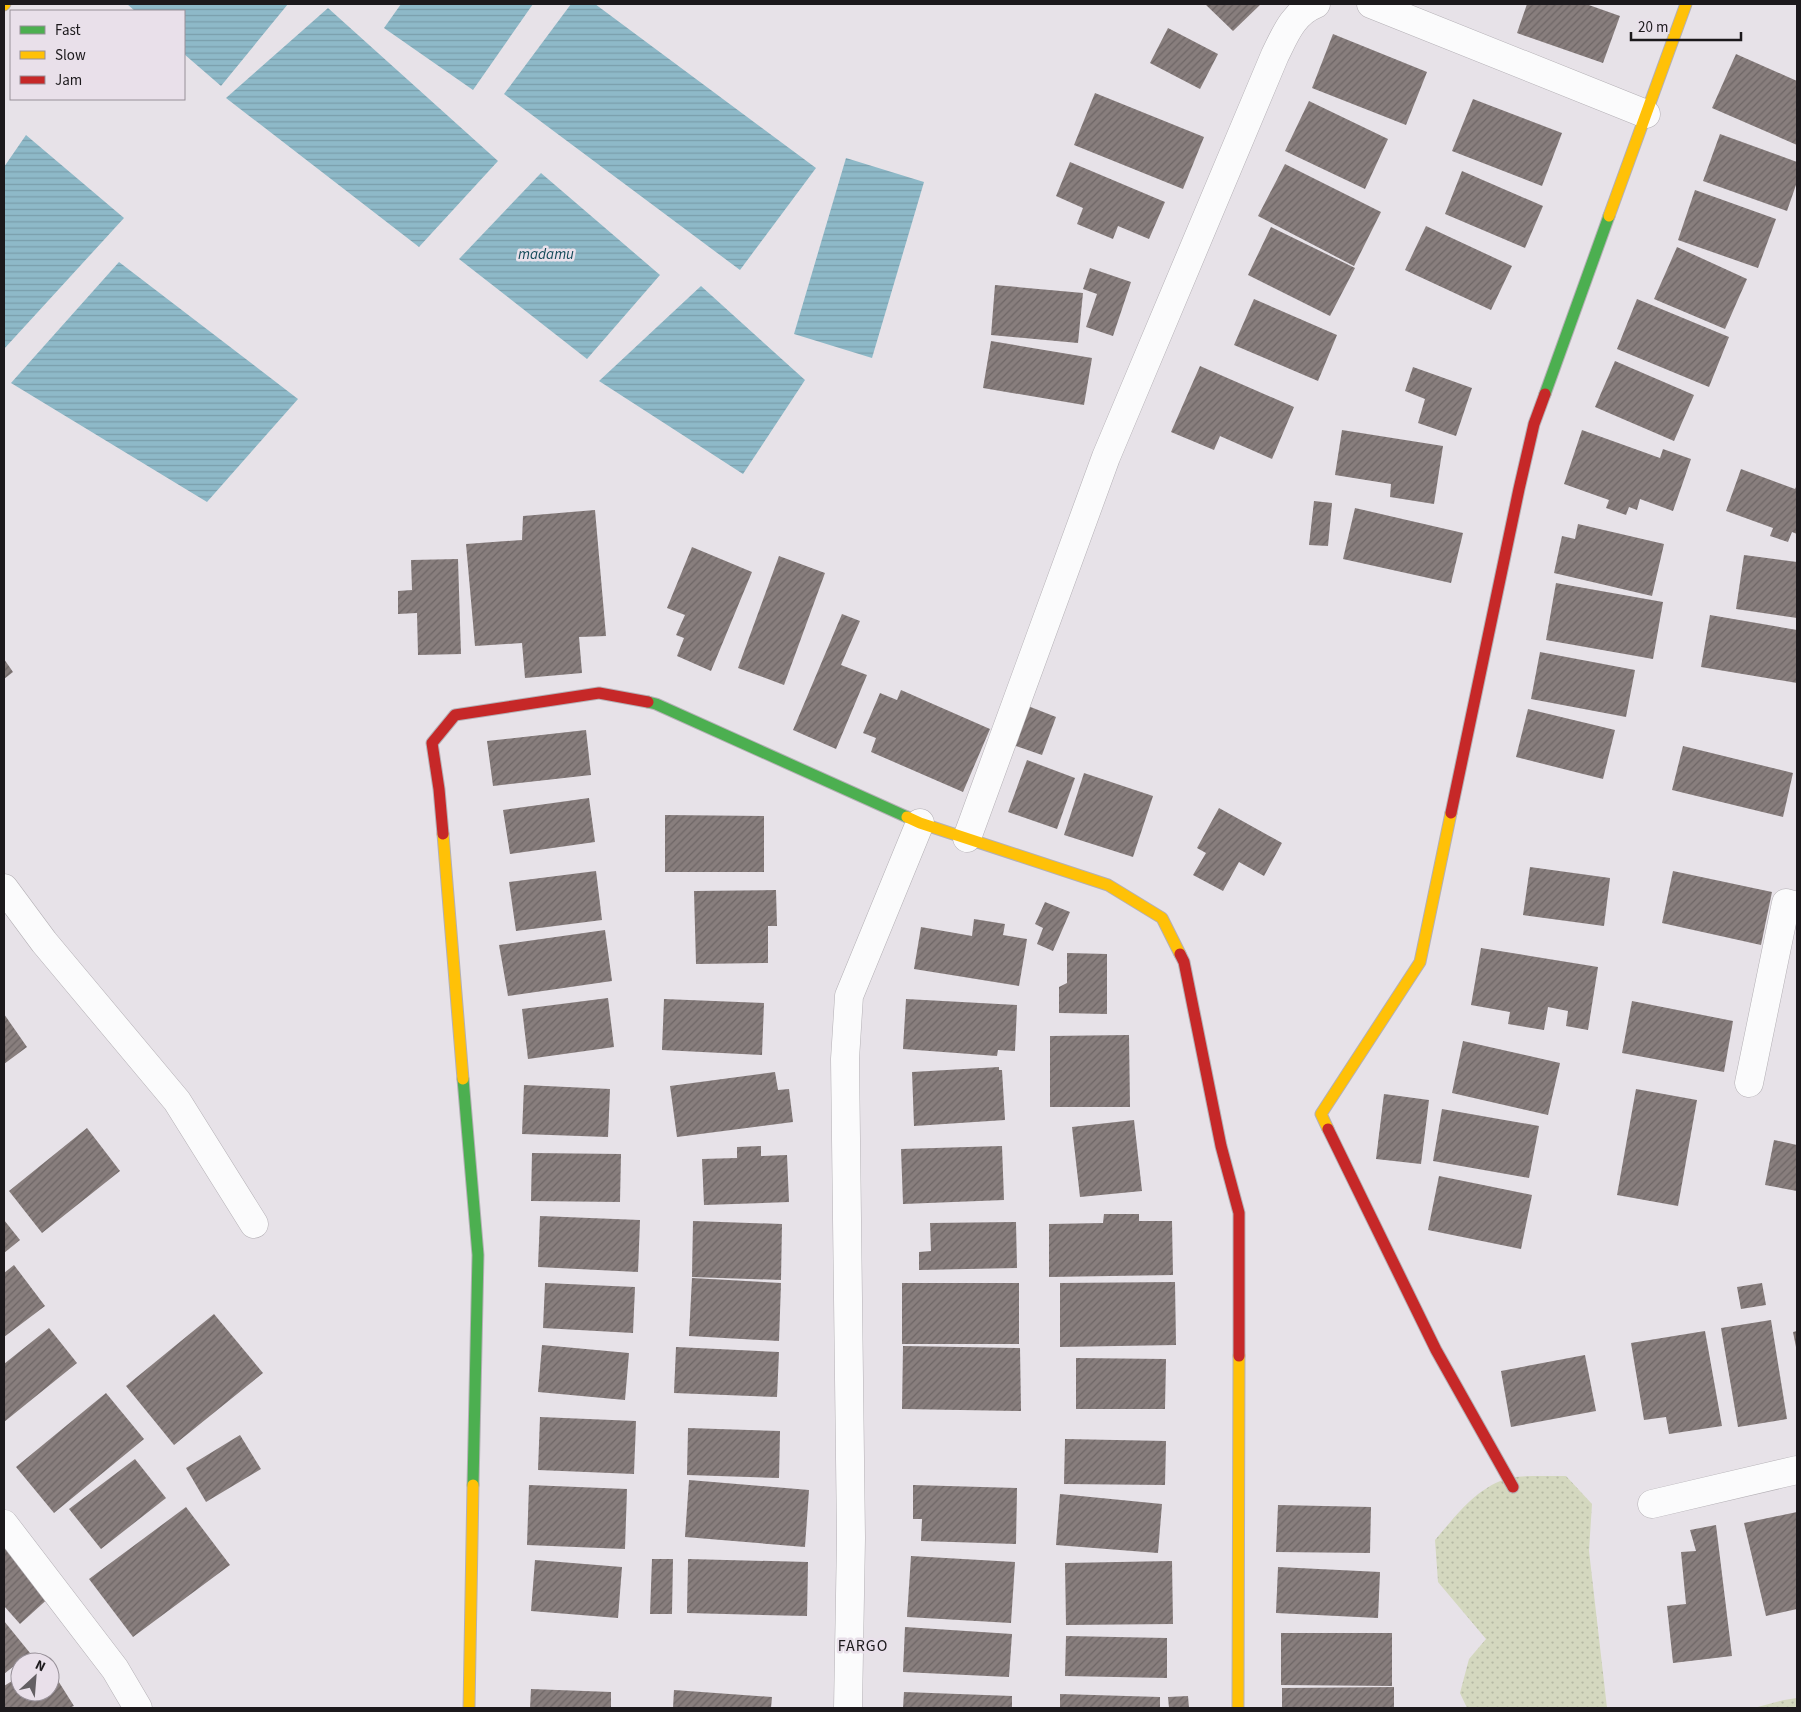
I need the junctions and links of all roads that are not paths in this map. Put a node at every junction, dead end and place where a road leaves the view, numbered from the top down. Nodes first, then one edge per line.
1 (1316, 4) edge
2 (1371, 4) edge
3 (1686, 4) edge
4 (1646, 114) junction
5 (920, 822) junction
6 (967, 838) junction
7 (4, 888) edge
8 (1797, 906) edge
9 (1749, 1083) dead end
10 (254, 1224) dead end
11 (1797, 1470) edge
12 (1513, 1487) dead end
13 (1652, 1504) dead end
14 (4, 1524) edge
15 (138, 1708) edge
16 (469, 1708) edge
17 (848, 1708) edge
18 (1238, 1708) edge

1 - 6 street
2 - 4 street
3 - 4 street
4 - 12 street
5 - 6 street
5 - 16 street
5 - 17 street
6 - 18 street
7 - 10 street
8 - 9 street
11 - 13 street
14 - 15 street

